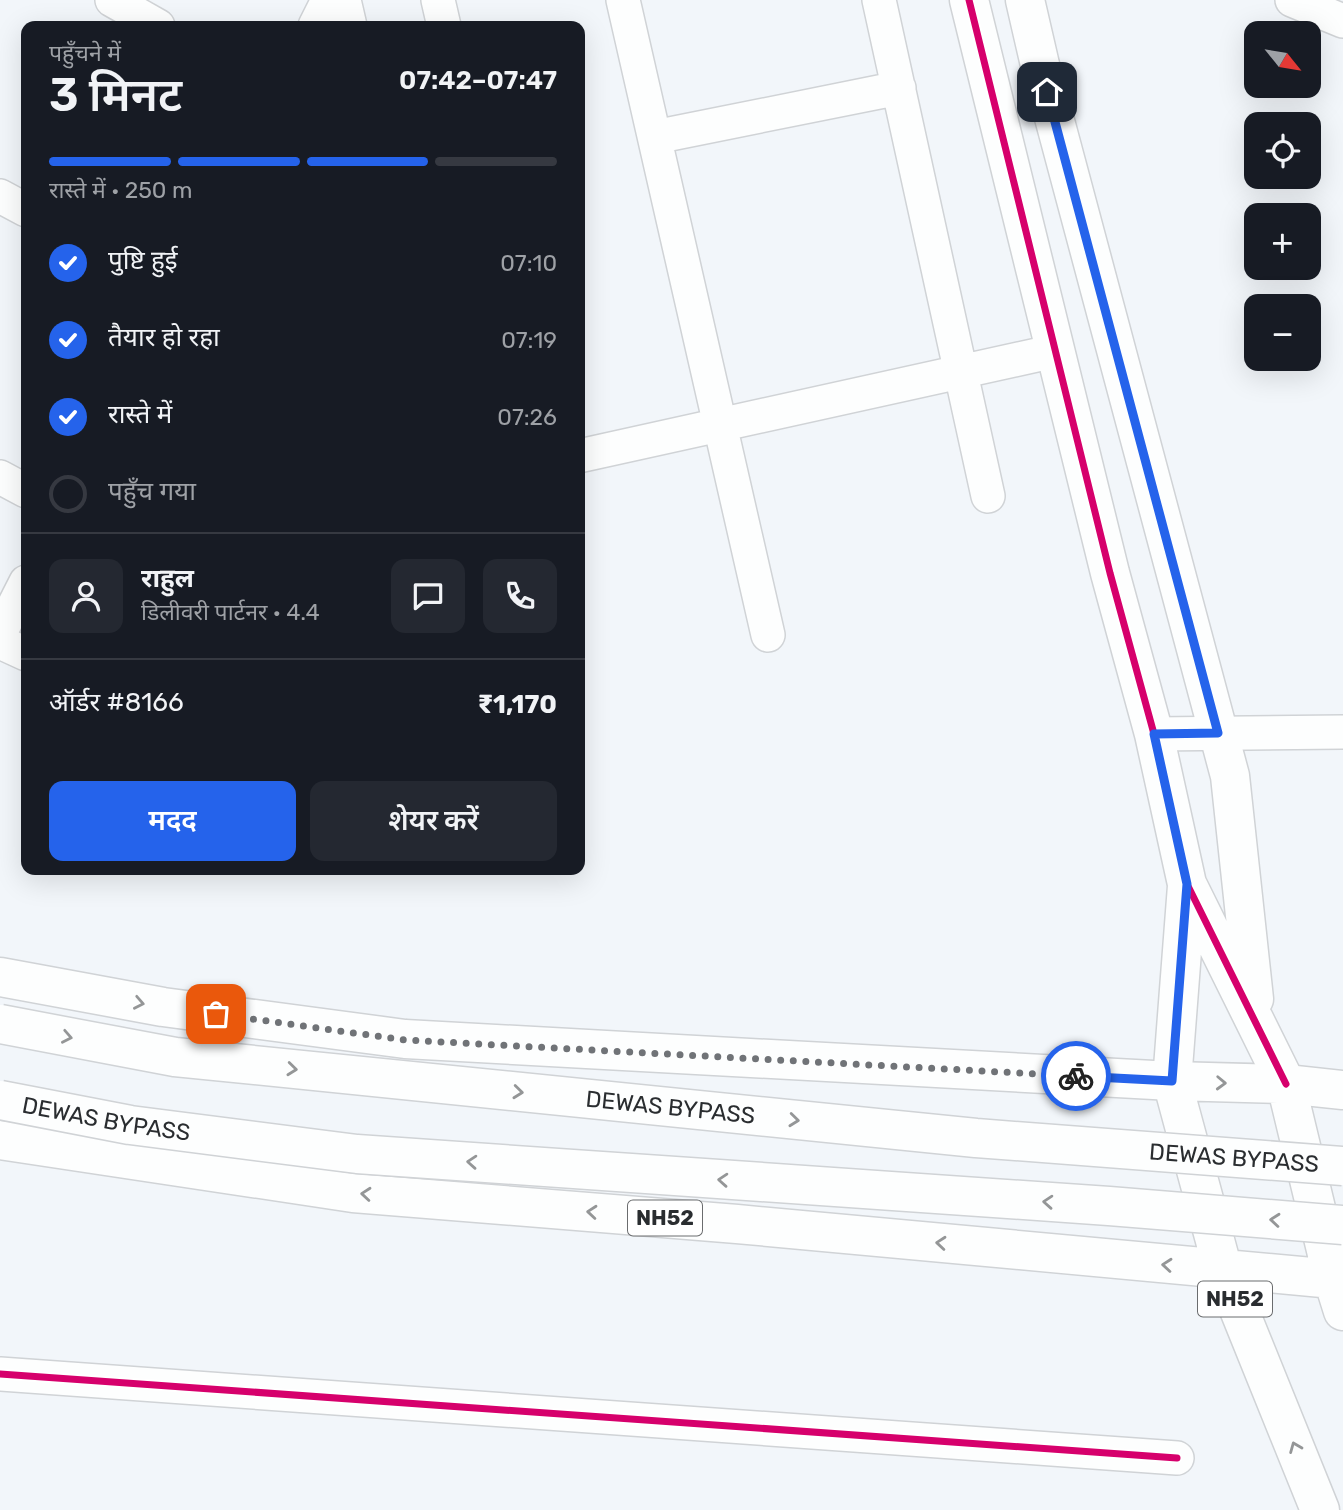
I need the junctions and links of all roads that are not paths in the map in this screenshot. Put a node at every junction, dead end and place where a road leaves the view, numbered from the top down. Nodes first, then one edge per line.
1 (112, 0) edge
2 (328, 0) edge
3 (344, 0) edge
4 (438, 0) edge
5 (623, 0) edge
6 (879, 0) edge
7 (969, 0) edge
8 (1025, 0) edge
9 (1292, 0) edge
10 (149, 21) edge
11 (318, 21) edge
12 (349, 21) edge
13 (443, 21) edge
14 (1343, 21) edge
15 (899, 88) junction
16 (655, 137) junction
17 (0, 196) edge
18 (21, 207) edge
19 (1055, 351) junction
20 (961, 373) junction
21 (720, 424) junction
22 (585, 455) edge
23 (0, 477) edge
24 (21, 488) edge
25 (988, 496) dead end
26 (21, 592) edge
27 (0, 633) edge
28 (768, 635) dead end
29 (0, 642) edge
30 (21, 652) edge
31 (1343, 732) edge
32 (1218, 733) junction
33 (1154, 734) junction
34 (1187, 884) junction
35 (0, 977) edge
36 (0, 1024) edge
37 (1258, 1028) junction
38 (1172, 1081) junction
39 (1286, 1084) junction
40 (1343, 1090) edge
41 (0, 1100) edge
42 (0, 1140) edge
43 (1343, 1166) edge
44 (1343, 1225) edge
45 (1223, 1270) junction
46 (1340, 1290) edge
47 (0, 1374) edge
48 (1177, 1458) dead end
49 (1321, 1510) edge

1 - 10 street
2 - 11 street
3 - 12 street
4 - 13 street
5 - 16 street
6 - 15 street
7 - 19 main road
8 - 32 main road
9 - 14 street
15 - 16 street
15 - 20 street
16 - 21 street
17 - 18 street
19 - 20 street
19 - 33 main road
20 - 21 street
20 - 25 street
21 - 22 street
21 - 28 street
23 - 24 street
26 - 27 street
29 - 30 street
31 - 32 street
32 - 33 street
32 - 37 main road
33 - 34 main road
34 - 37 main road
34 - 38 main road
35 -> 38 main road
36 -> 43 main road, DEWAS BYPASS, bridge
37 - 39 main road
38 -> 39 main road
38 - 45 main road, NH52
39 - 40 main road
39 - 46 main road, NH52
44 -> 41 main road, DEWAS BYPASS, bridge
45 -> 42 main road, NH52
45 - 46 main road, NH52
49 -> 45 main road, NH52
47 - 48 street

